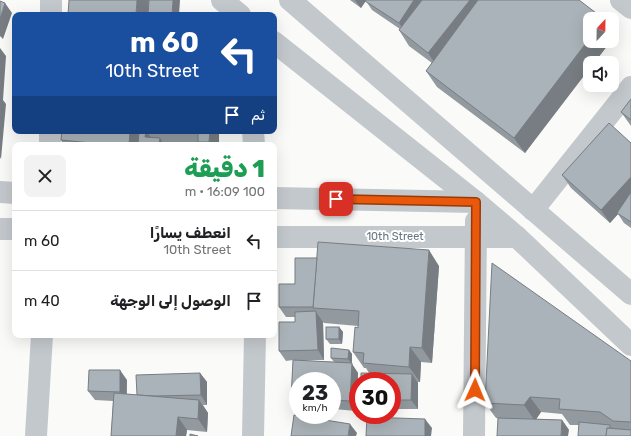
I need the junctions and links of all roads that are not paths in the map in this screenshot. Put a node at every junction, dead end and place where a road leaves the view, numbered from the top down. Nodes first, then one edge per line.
1 (51, 0) edge
2 (222, 0) edge
3 (290, 0) edge
4 (621, 0) edge
5 (631, 8) edge
6 (51, 12) edge
7 (236, 12) edge
8 (277, 44) edge
9 (631, 87) edge
10 (0, 192) edge
11 (12, 192) edge
12 (277, 198) edge
13 (476, 202) junction
14 (533, 210) junction
15 (0, 229) edge
16 (12, 229) edge
17 (476, 236) junction
18 (277, 237) edge
19 (517, 237) junction
20 (631, 294) edge
21 (42, 338) edge
22 (255, 338) edge
23 (631, 345) edge
24 (36, 436) edge
25 (253, 436) edge
26 (474, 436) edge

1 - 6 street
2 - 7 street
3 - 14 street
4 - 5 street
8 - 13 street
9 - 14 street
10 - 11 street
12 - 13 street
13 - 17 street
13 - 19 street
14 - 20 street
15 - 16 street
17 - 18 street, 10th Street
17 - 19 street, 10th Street
17 - 26 street
19 - 23 street
21 - 24 street
22 - 25 street

